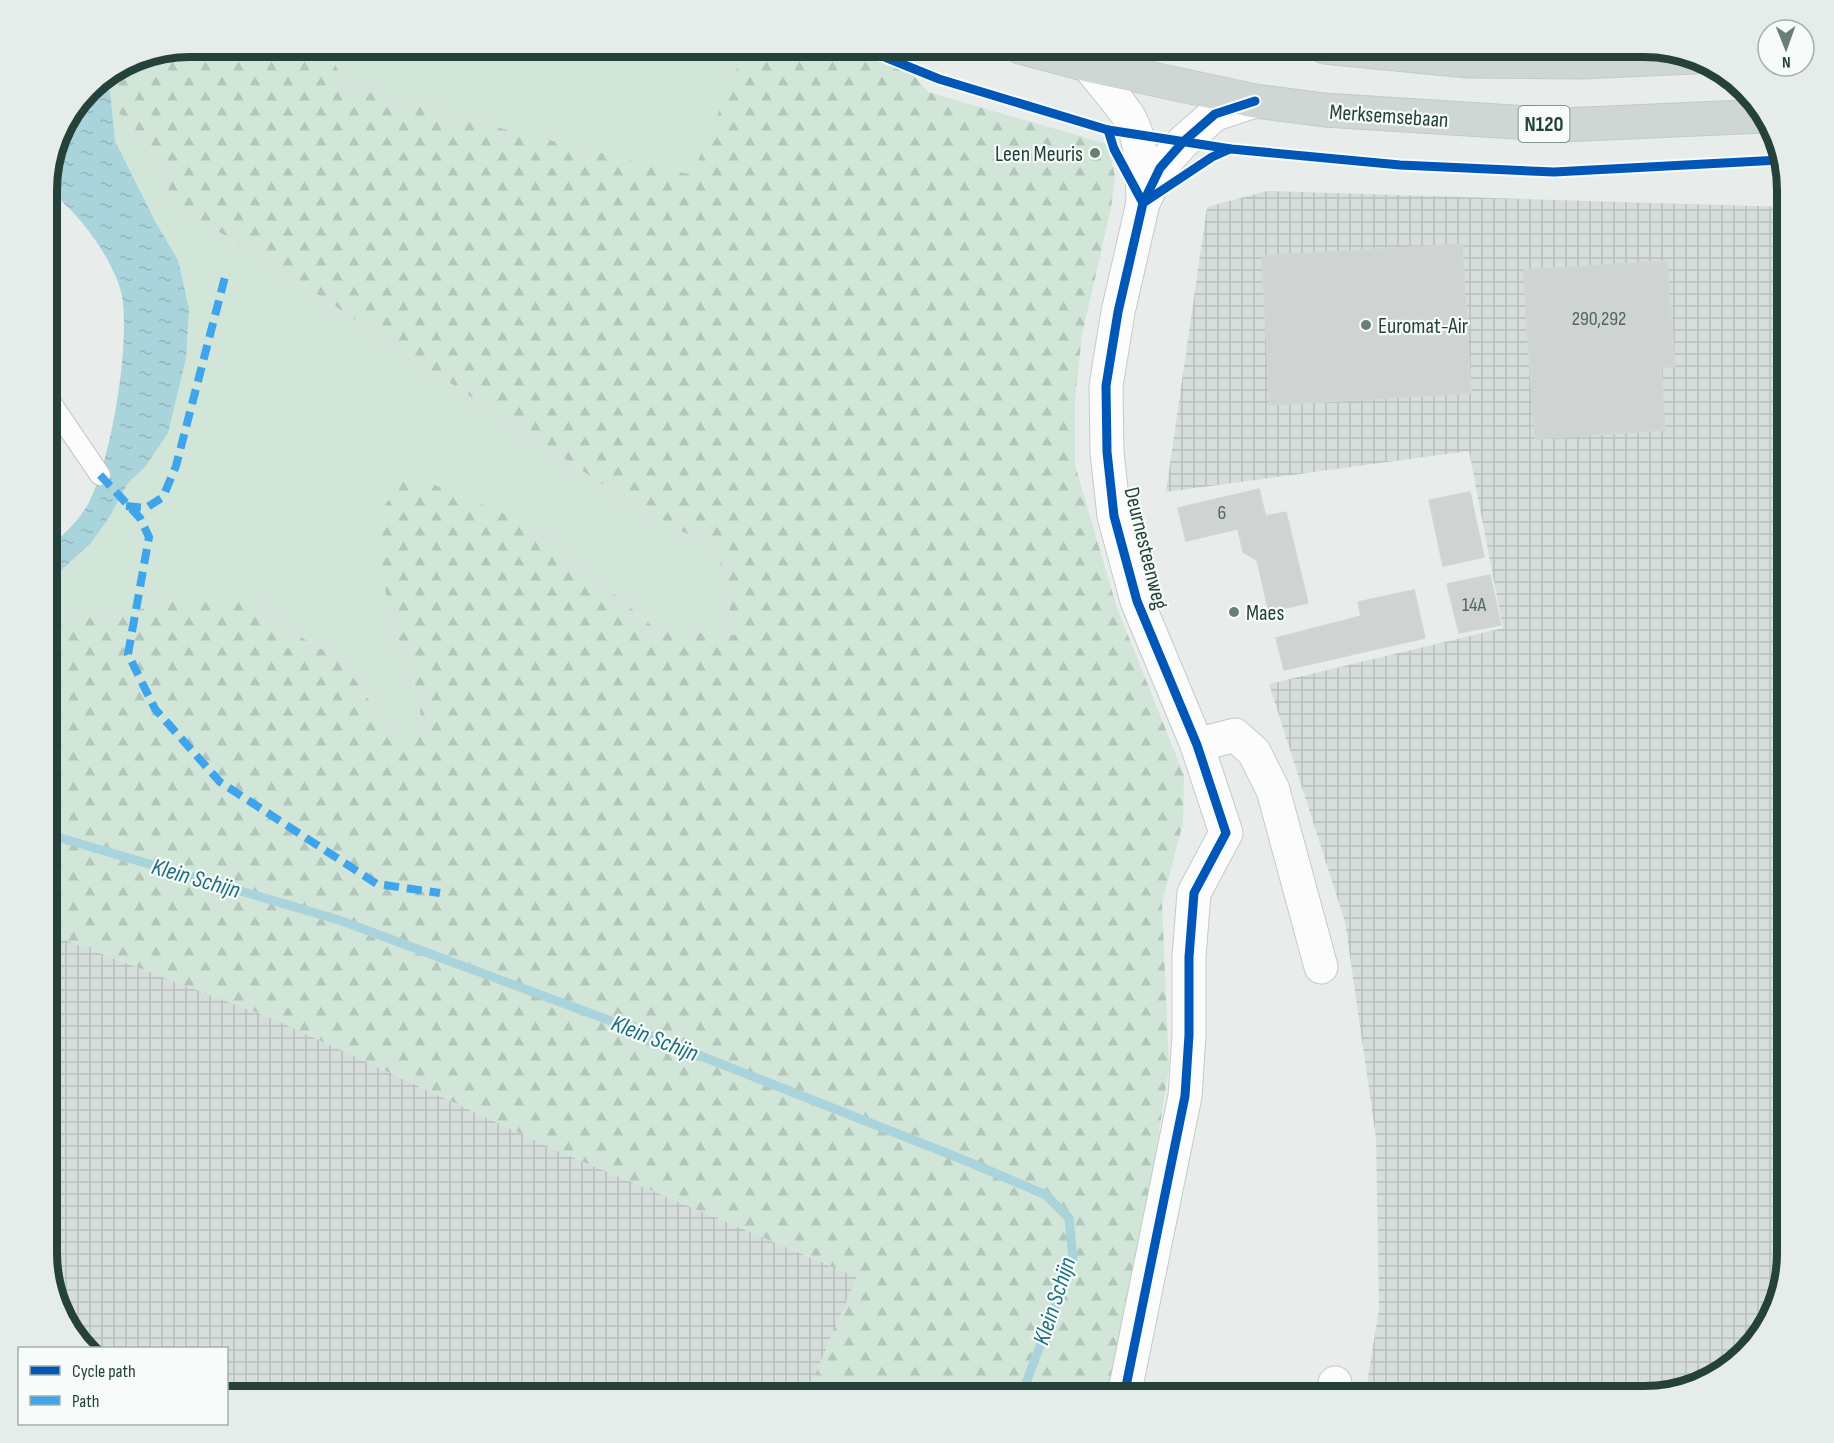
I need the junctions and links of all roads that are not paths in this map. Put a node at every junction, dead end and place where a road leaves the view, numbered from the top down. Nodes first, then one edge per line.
1 (1059, 57) edge
2 (1505, 57) edge
3 (1661, 58) edge
4 (1088, 65) junction
5 (1255, 100) junction
6 (1755, 116) edge
7 (1143, 203) junction
8 (57, 412) edge
9 (100, 475) dead end
10 (1197, 745) junction
11 (1321, 967) dead end
12 (1126, 1386) edge

1 - 4 main road, Merksemsebaan / N120
2 - 3 main road
4 - 5 main road, Merksemsebaan / N120
4 - 7 street, Deurnesteenweg
5 - 6 main road, Merksemsebaan / N120
5 - 7 street, Deurnesteenweg
7 - 10 street, Deurnesteenweg
8 - 9 lane
10 - 11 street
10 - 12 street, Deurnesteenweg

